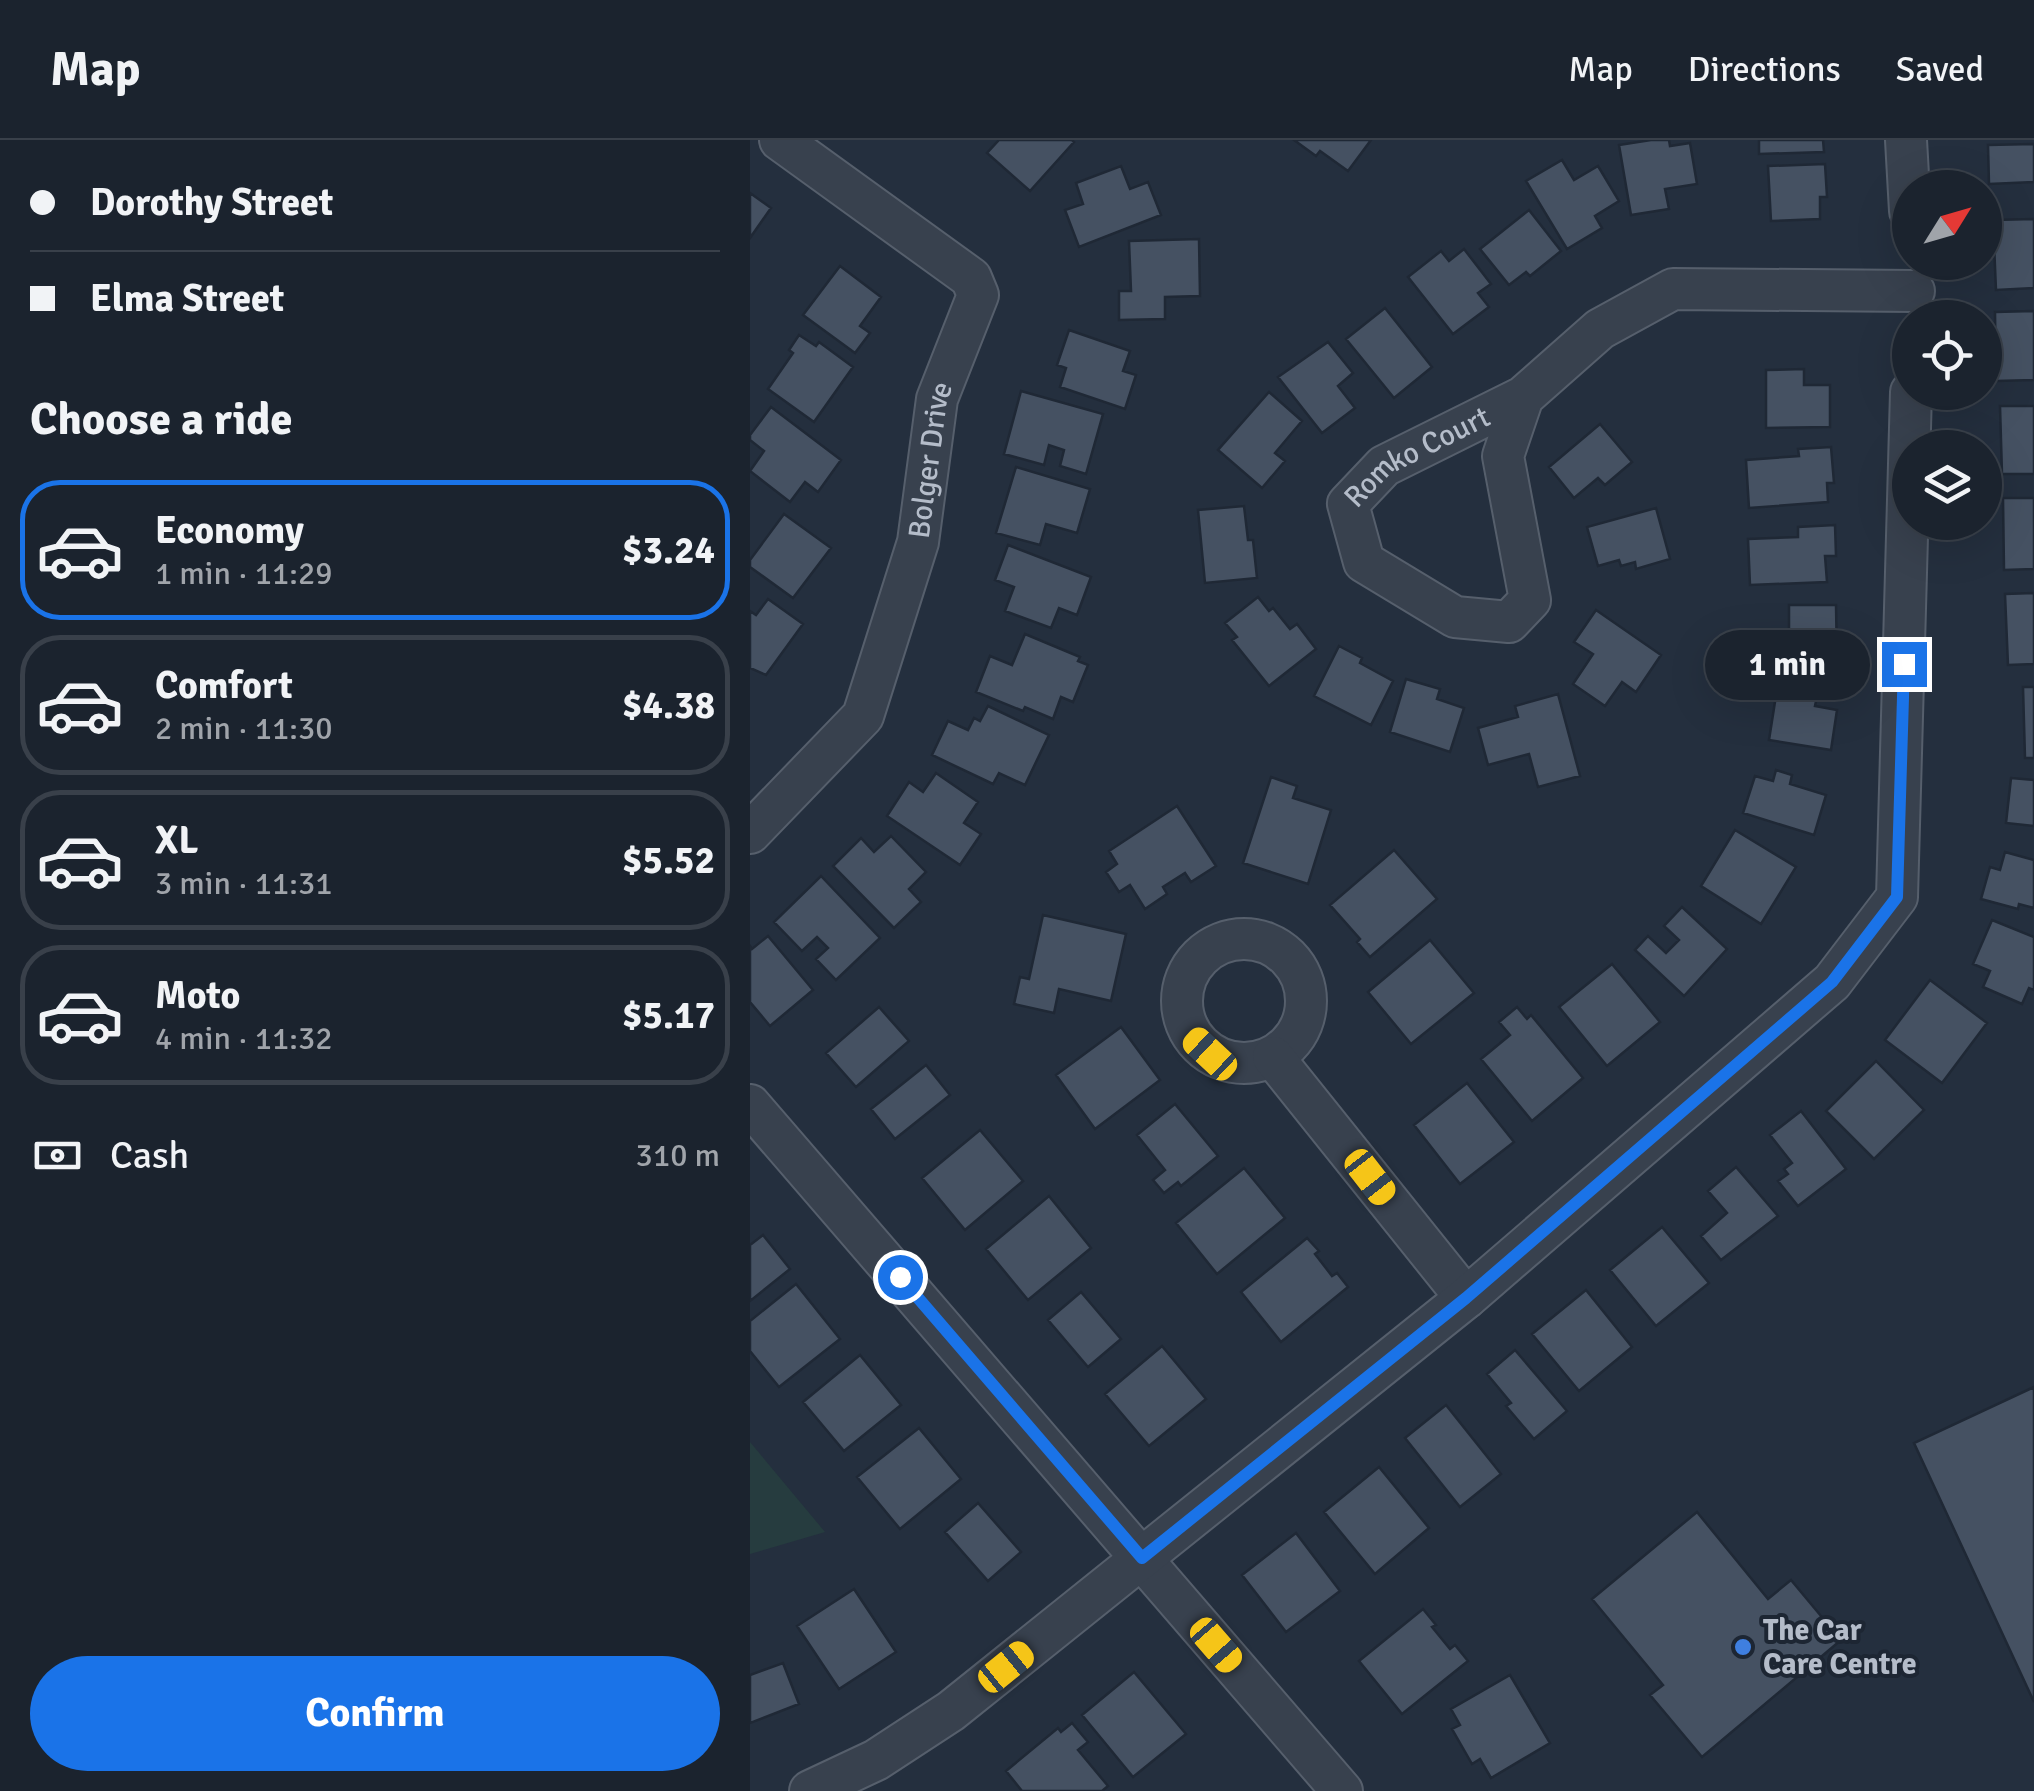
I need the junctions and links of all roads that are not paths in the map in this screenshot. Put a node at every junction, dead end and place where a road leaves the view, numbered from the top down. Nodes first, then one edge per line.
1 (780, 140) edge
2 (1906, 140) edge
3 (1908, 170) edge
4 (1913, 290) edge
5 (1523, 397) junction
6 (1911, 410) edge
7 (750, 833) edge
8 (1273, 1057) dead end
9 (750, 1105) edge
10 (1466, 1298) junction
11 (1142, 1558) junction
12 (810, 1791) edge
13 (1342, 1791) edge

1 - 7 street, Bolger Drive
2 - 3 street
4 - 5 street, Romko Court
5 - 5 street, Romko Court
6 - 10 street
8 - 10 street
9 - 11 street
10 - 11 street
11 - 12 street
11 - 13 street

